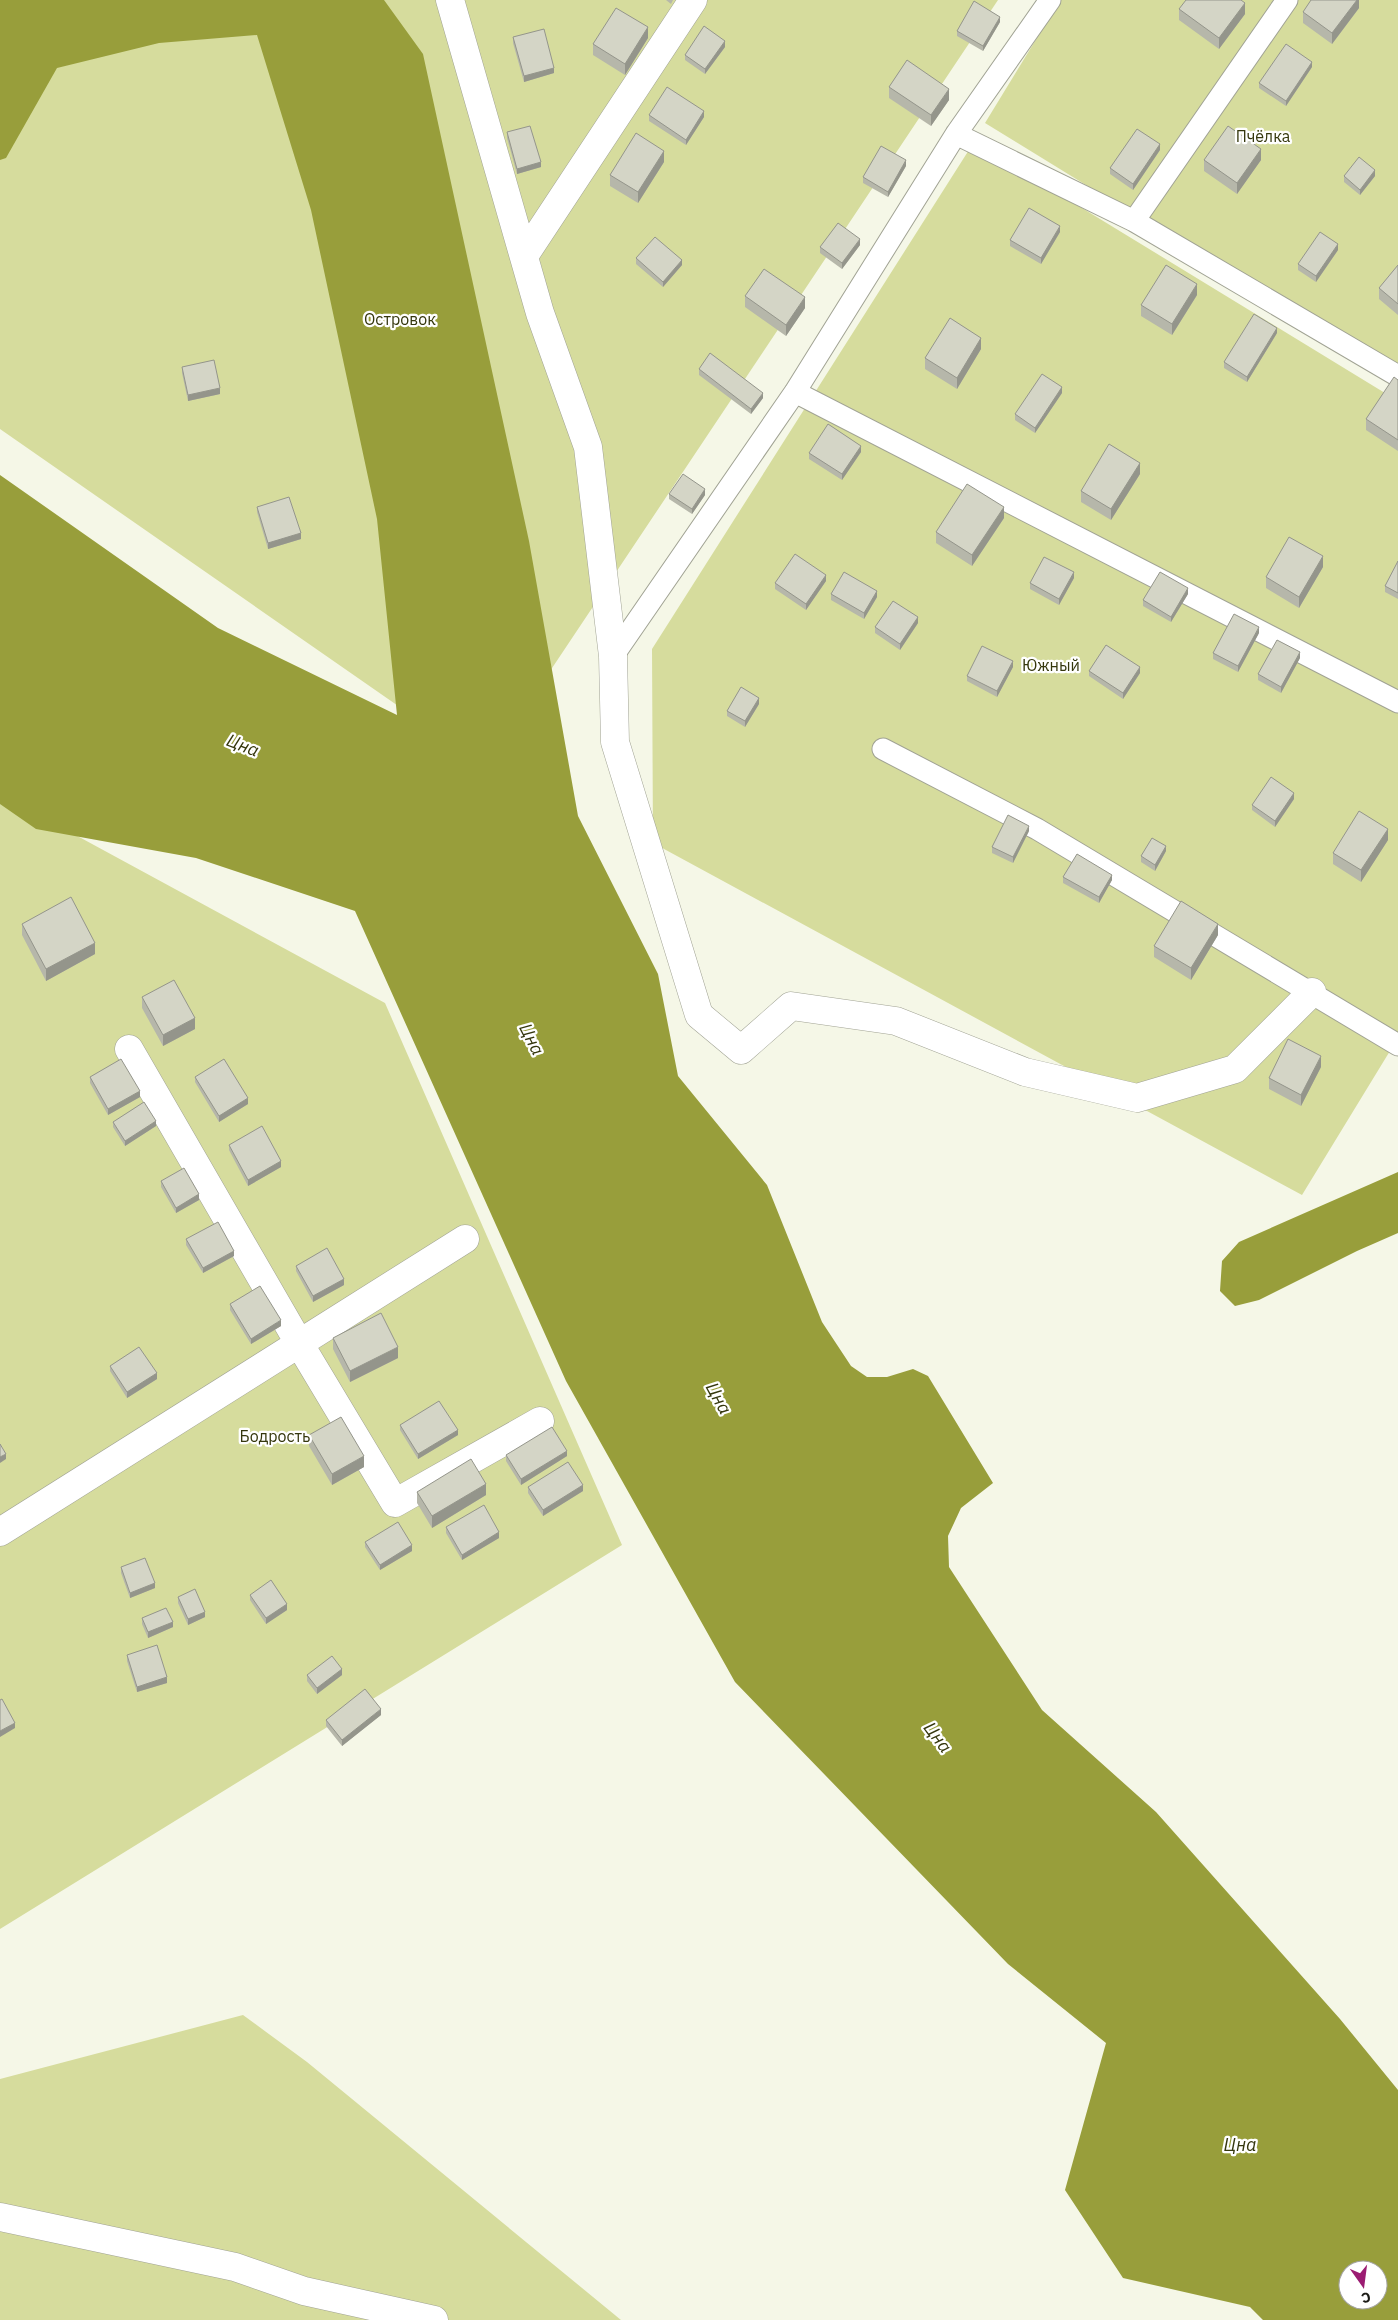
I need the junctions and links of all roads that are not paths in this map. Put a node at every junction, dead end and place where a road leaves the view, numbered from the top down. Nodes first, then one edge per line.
1 (450, 0) edge
2 (693, 0) edge
3 (1050, 0) edge
4 (1287, 0) edge
5 (956, 134) junction
6 (1134, 220) junction
7 (524, 256) junction
8 (1397, 372) edge
9 (795, 392) junction
10 (614, 656) junction
11 (1398, 702) edge
12 (883, 749) dead end
13 (1312, 992) junction
14 (1398, 1045) edge
15 (128, 1048) dead end
16 (465, 1239) dead end
17 (300, 1343) junction
18 (540, 1421) dead end
19 (0, 1532) edge
20 (0, 2217) edge
21 (434, 2320) edge

1 - 7 street
2 - 7 street
3 - 5 lane
4 - 6 lane
5 - 6 lane
5 - 9 lane
6 - 8 lane
7 - 10 street
9 - 10 lane
9 - 11 lane
10 - 13 street
12 - 13 lane
13 - 14 lane
15 - 17 street
16 - 17 street
17 - 18 street
17 - 19 street
20 - 21 street

